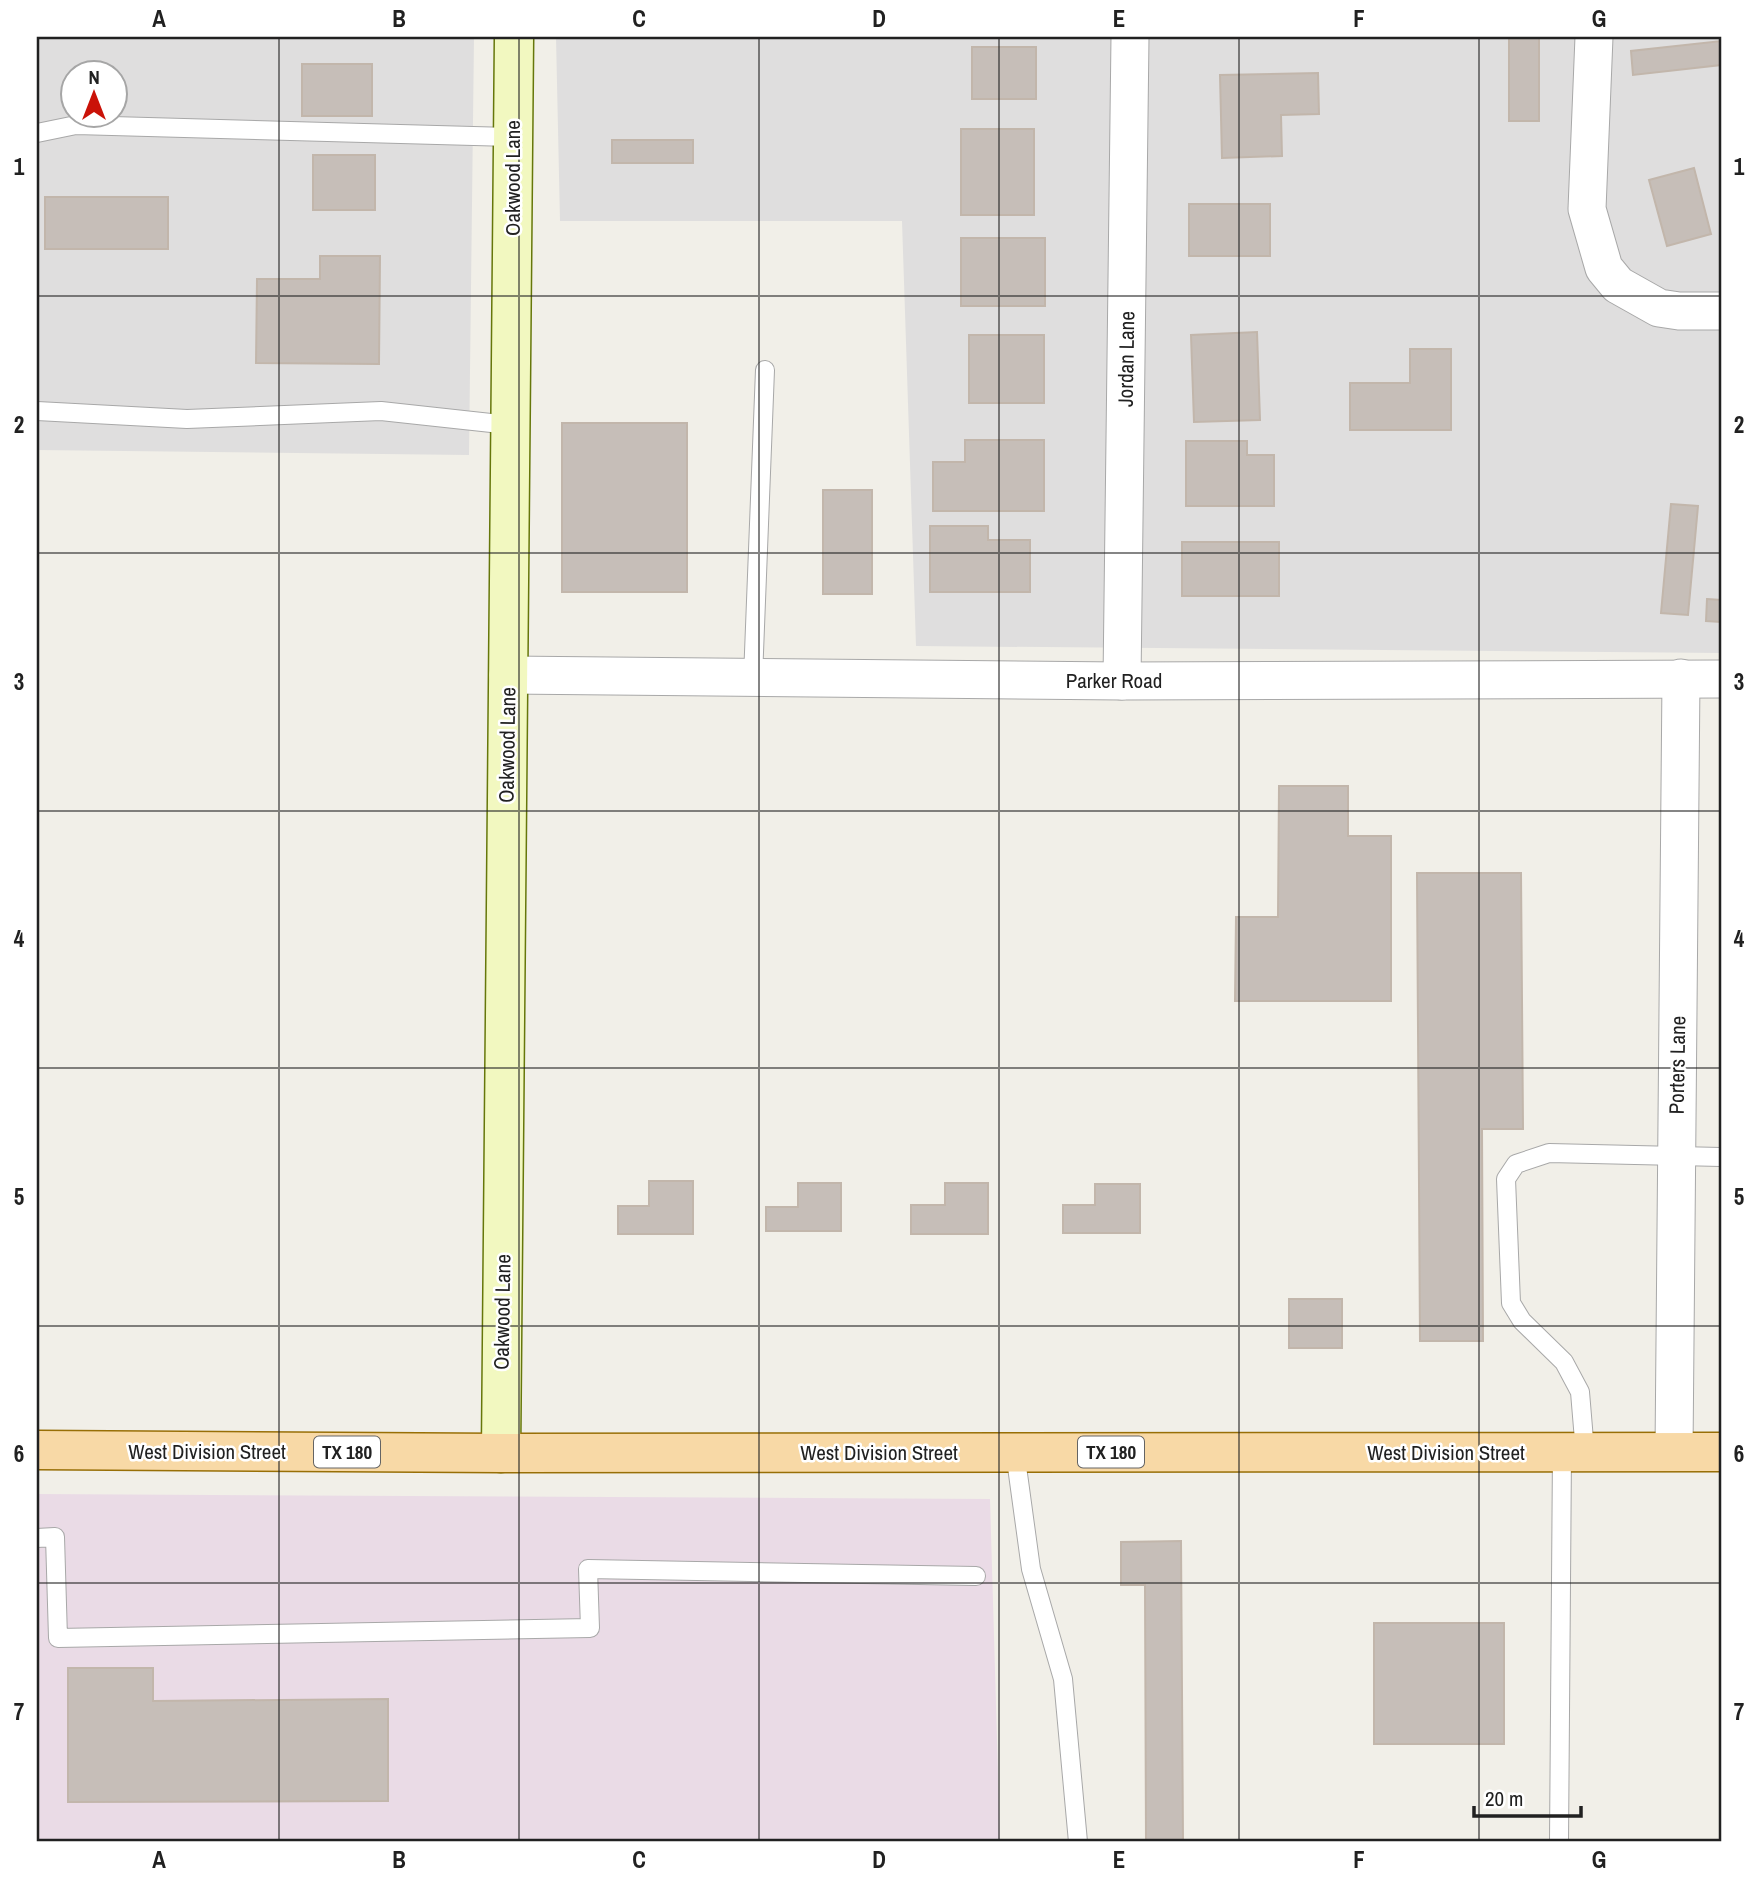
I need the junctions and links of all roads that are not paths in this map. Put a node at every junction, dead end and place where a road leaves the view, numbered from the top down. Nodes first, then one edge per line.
1 (514, 37) edge
2 (1130, 37) edge
3 (1594, 37) edge
4 (37, 133) edge
5 (513, 137) junction
6 (1721, 311) edge
7 (765, 370) dead end
8 (37, 411) edge
9 (510, 425) junction
10 (508, 676) junction
11 (753, 678) junction
12 (1681, 678) junction
13 (1721, 679) edge
14 (1122, 681) junction
15 (1676, 1155) junction
16 (1721, 1157) edge
17 (37, 1450) edge
18 (1015, 1452) junction
19 (1574, 1452) junction
20 (1674, 1452) junction
21 (1721, 1452) edge
22 (501, 1453) junction
23 (37, 1538) edge
24 (976, 1576) dead end
25 (1078, 1842) edge
26 (1559, 1842) edge

1 - 5 street, Oakwood Lane
2 - 14 street, Jordan Lane
3 - 6 street
4 - 5 lane
5 - 9 street, Oakwood Lane
7 - 11 lane
8 - 9 lane
9 - 10 street, Oakwood Lane
10 - 11 street, Parker Road
10 - 22 street, Oakwood Lane
11 - 14 street, Parker Road
12 - 13 street, Parker Road
12 - 14 street, Parker Road
12 - 15 street, Porters Lane
15 - 16 lane
15 - 19 lane
15 - 20 street, Porters Lane
17 - 22 main road, West Division Street / TX 180
18 - 19 main road, West Division Street / TX 180
18 - 22 main road, West Division Street / TX 180
18 - 25 lane
19 - 20 main road, West Division Street / TX 180
19 - 26 lane
20 - 21 main road, West Division Street / TX 180
23 - 24 lane

